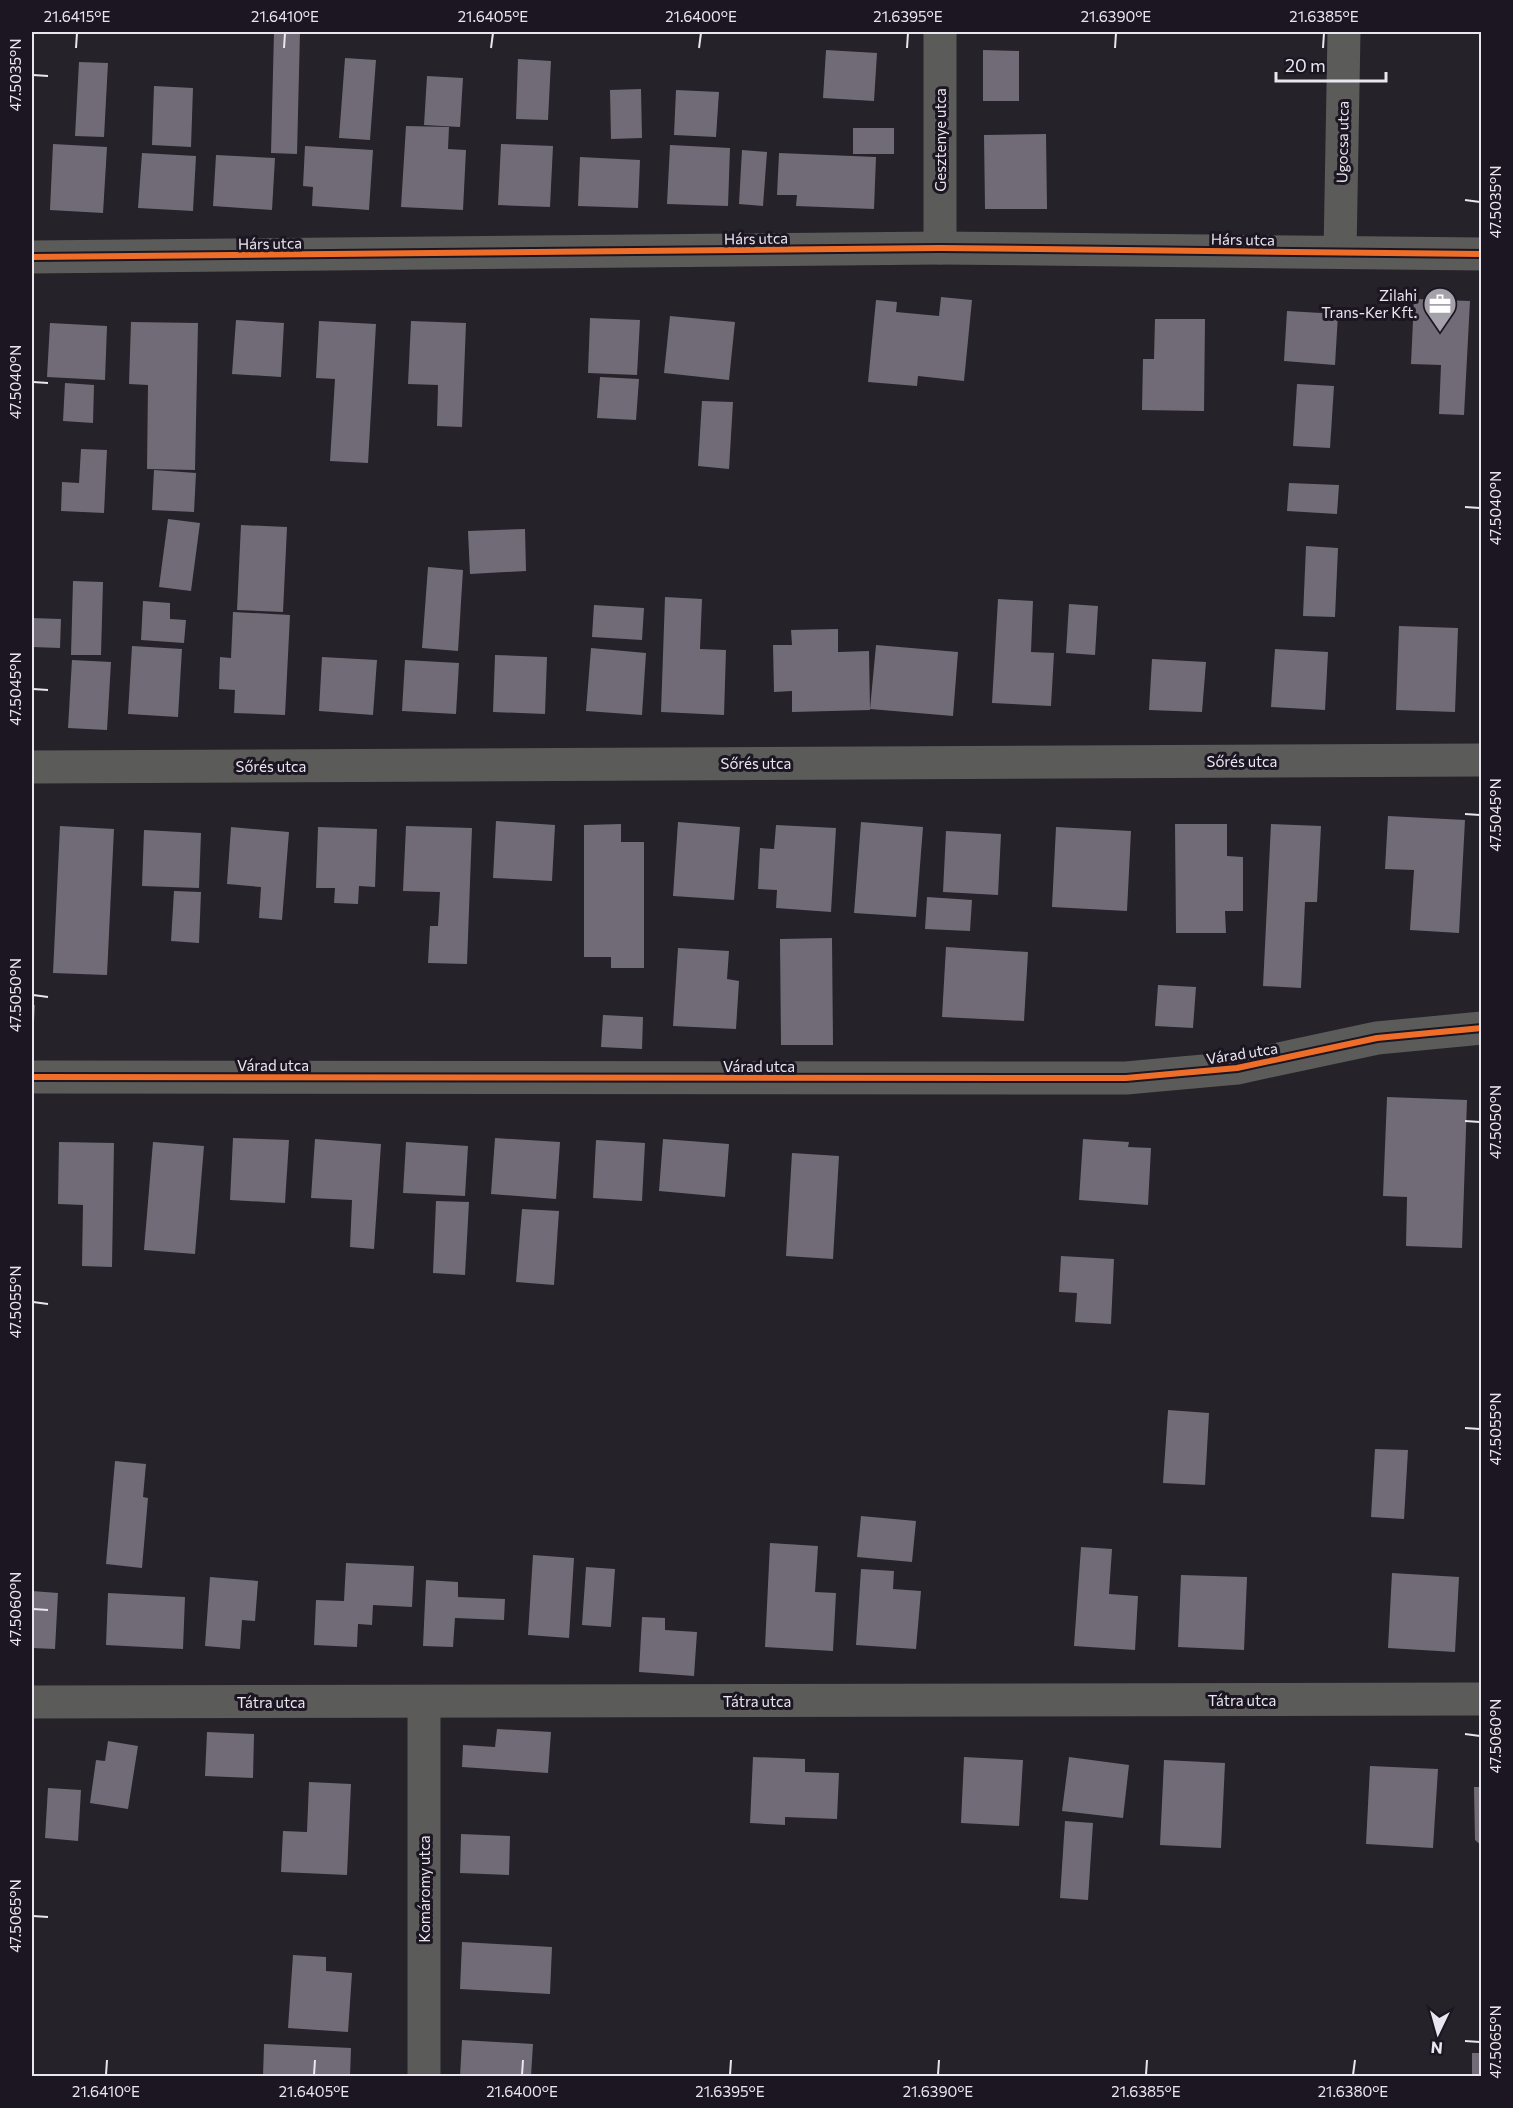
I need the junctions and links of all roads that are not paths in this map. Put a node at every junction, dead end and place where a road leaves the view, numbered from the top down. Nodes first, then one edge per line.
1 (939, 32) edge
2 (1344, 32) edge
3 (940, 248) junction
4 (1340, 252) junction
5 (1482, 254) edge
6 (32, 257) edge
7 (1482, 760) edge
8 (32, 766) edge
9 (1482, 1028) edge
10 (32, 1077) edge
11 (1482, 1699) edge
12 (32, 1702) edge
13 (424, 1702) junction
14 (424, 2076) edge

1 - 3 street, Gesztenye utca
2 - 4 street, Ugocsa utca
3 - 4 street, Hárs utca
3 - 6 street, Hárs utca
4 - 5 street, Hárs utca
7 - 8 street, Sőrés utca
9 - 10 street, Várad utca
11 - 13 street, Tátra utca
12 - 13 street, Tátra utca
13 - 14 street, Komáromy utca

